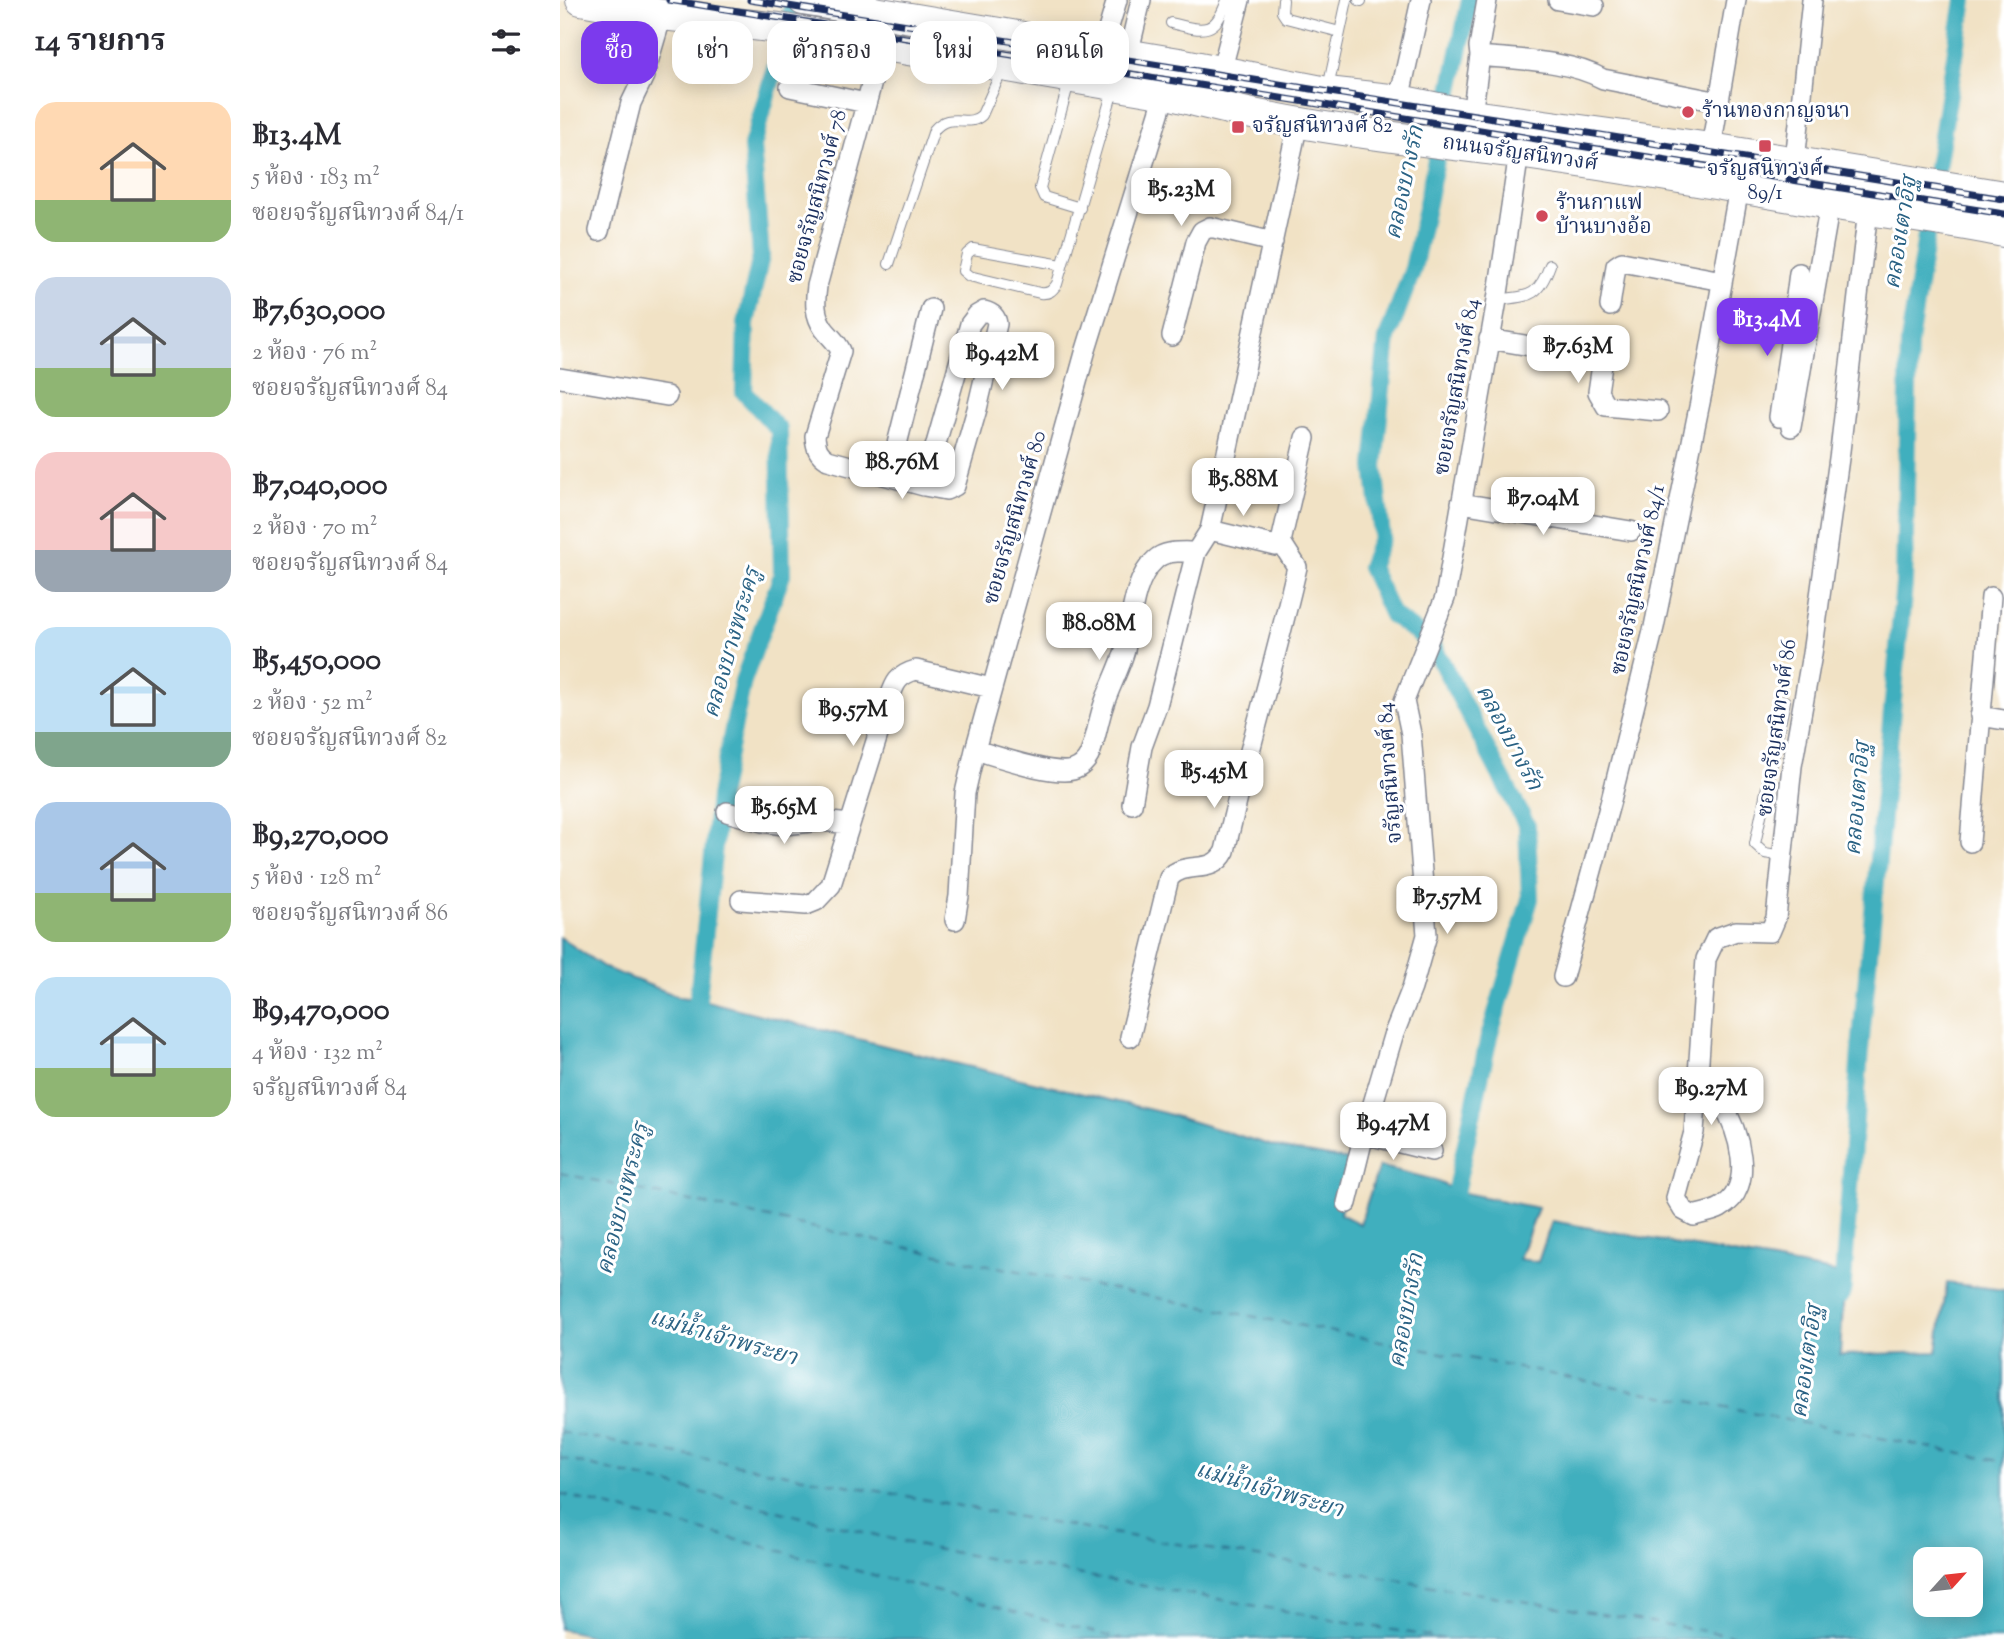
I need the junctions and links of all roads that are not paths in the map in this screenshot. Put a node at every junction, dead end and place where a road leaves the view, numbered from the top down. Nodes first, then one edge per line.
1 (803, 0) edge
2 (1117, 0) edge
3 (1141, 0) edge
4 (1227, 0) edge
5 (1240, 0) edge
6 (1283, 0) edge
7 (1347, 0) edge
8 (1421, 0) edge
9 (1487, 0) edge
10 (1558, 0) edge
11 (1735, 0) edge
12 (1812, 0) edge
13 (867, 5) edge
14 (589, 6) edge
15 (1594, 6) dead end
16 (662, 15) junction
17 (1116, 21) edge
18 (1171, 23) dead end
19 (1129, 24) edge
20 (767, 27) edge
21 (1011, 32) edge
22 (1340, 32) junction
23 (896, 47) edge
24 (1129, 55) edge
25 (1480, 56) junction
26 (1004, 66) junction
27 (1011, 67) edge
28 (1221, 72) junction
29 (871, 84) edge
30 (1069, 84) edge
31 (1103, 84) edge
32 (1114, 86) junction
33 (790, 87) dead end
34 (1327, 92) junction
35 (1165, 94) junction
36 (1399, 100) junction
37 (1718, 102) junction
38 (866, 103) junction
39 (1472, 115) junction
40 (1298, 124) junction
41 (1711, 148) junction
42 (1520, 153) junction
43 (1795, 161) junction
44 (1739, 188) junction
45 (2004, 195) edge
46 (1830, 204) junction
47 (1080, 208) junction
48 (1868, 210) junction
49 (599, 230) dead end
50 (2004, 232) edge
51 (1273, 242) junction
52 (889, 264) dead end
53 (1062, 265) junction
54 (1550, 265) dead end
55 (1798, 273) dead end
56 (1722, 281) junction
57 (1497, 300) junction
58 (1610, 306) dead end
59 (931, 309) dead end
60 (1172, 336) dead end
61 (1489, 339) junction
62 (1796, 352) junction
63 (560, 378) edge
64 (667, 396) dead end
65 (1658, 411) dead end
66 (1785, 422) dead end
67 (1305, 438) dead end
68 (889, 477) junction
69 (925, 486) junction
70 (1461, 503) junction
71 (1210, 530) junction
72 (1631, 531) dead end
73 (1281, 542) junction
74 (1196, 552) junction
75 (1991, 597) dead end
76 (1434, 627) joint
77 (991, 688) junction
78 (1785, 701) dead end
79 (1980, 716) junction
80 (2004, 719) edge
81 (975, 750) junction
82 (1132, 804) dead end
83 (727, 813) dead end
84 (850, 824) junction
85 (1970, 842) dead end
86 (1782, 856) junction
87 (741, 900) dead end
88 (955, 920) dead end
89 (1563, 977) dead end
90 (1130, 1037) dead end
91 (1699, 1076) junction
92 (1364, 1134) junction
93 (1432, 1151) dead end
94 (1347, 1203) dead end

1 - 13 main road, ถนนจรัญสนิทวงศ์
2 - 17 street
3 - 19 street
4 - 18 lane
5 - 28 street
6 - 22 lane
7 - 22 lane
8 - 36 street
9 - 25 street
10 - 15 street
11 - 37 street
12 - 43 street
13 - 21 main road, ถนนจรัญสนิทวงศ์
14 - 16 main road, ถนนจรัญสนิทวงศ์
16 - 20 main road, ถนนจรัญสนิทวงศ์
16 - 49 street
22 - 34 lane
23 - 26 main road, ถนนจรัญสนิทวงศ์
24 - 28 main road, ถนนจรัญสนิทวงศ์
25 - 37 street
25 - 39 street
26 - 27 main road, ถนนจรัญสนิทวงศ์
26 - 52 lane
28 - 34 main road, ถนนจรัญสนิทวงศ์
29 - 38 street, ซอยจรัญสนิทวงศ์ 78
30 - 47 lane
31 - 32 main road, ถนนจรัญสนิทวงศ์
32 - 35 main road, ถนนจรัญสนิทวงศ์
32 - 47 lane
33 - 38 street
34 - 36 main road, ถนนจรัญสนิทวงศ์
35 - 40 main road, ถนนจรัญสนิทวงศ์
35 - 77 street, ซอยจรัญสนิทวงศ์ 80
36 - 39 main road, ถนนจรัญสนิทวงศ์
37 - 41 street
38 - 68 street, ซอยจรัญสนิทวงศ์ 78
39 - 41 main road, ถนนจรัญสนิทวงศ์
40 - 42 main road, ถนนจรัญสนิทวงศ์
40 - 51 street
41 - 43 main road, ถนนจรัญสนิทวงศ์
42 - 44 main road, ถนนจรัญสนิทวงศ์
42 - 57 street, ซอยจรัญสนิทวงศ์ 84
43 - 45 main road, ถนนจรัญสนิทวงศ์
44 - 46 main road, ถนนจรัญสนิทวงศ์
44 - 56 street, ซอยจรัญสนิทวงศ์ 84/1
46 - 48 main road, ถนนจรัญสนิทวงศ์
46 - 62 street
47 - 53 lane
48 - 50 main road, ถนนจรัญสนิทวงศ์
48 - 86 street, ซอยจรัญสนิทวงศ์ 86
51 - 60 street
51 - 71 street
53 - 53 lane
54 - 57 lane
55 - 62 street
56 - 58 street
56 - 89 street, ซอยจรัญสนิทวงศ์ 84/1
57 - 61 street, ซอยจรัญสนิทวงศ์ 84
59 - 68 street
61 - 65 street
61 - 70 street, ซอยจรัญสนิทวงศ์ 84
62 - 66 street
63 - 64 street
67 - 73 street
68 - 69 street, ซอยจรัญสนิทวงศ์ 78
69 - 69 street, ซอยจรัญสนิทวงศ์ 78
70 - 72 street
70 - 76 street, ซอยจรัญสนิทวงศ์ 84
71 - 73 street
71 - 74 street
73 - 90 street
74 - 81 street
74 - 82 street
75 - 79 street
76 - 92 street, จรัญสนิทวงศ์ 84
77 - 81 street, ซอยจรัญสนิทวงศ์ 80
77 - 84 street
78 - 86 lane
79 - 80 street
79 - 85 street
81 - 88 street, ซอยจรัญสนิทวงศ์ 80
83 - 84 street
84 - 87 street
86 - 91 street, ซอยจรัญสนิทวงศ์ 86
91 - 91 street, ซอยจรัญสนิทวงศ์ 86
92 - 93 street
92 - 94 street, จรัญสนิทวงศ์ 84

